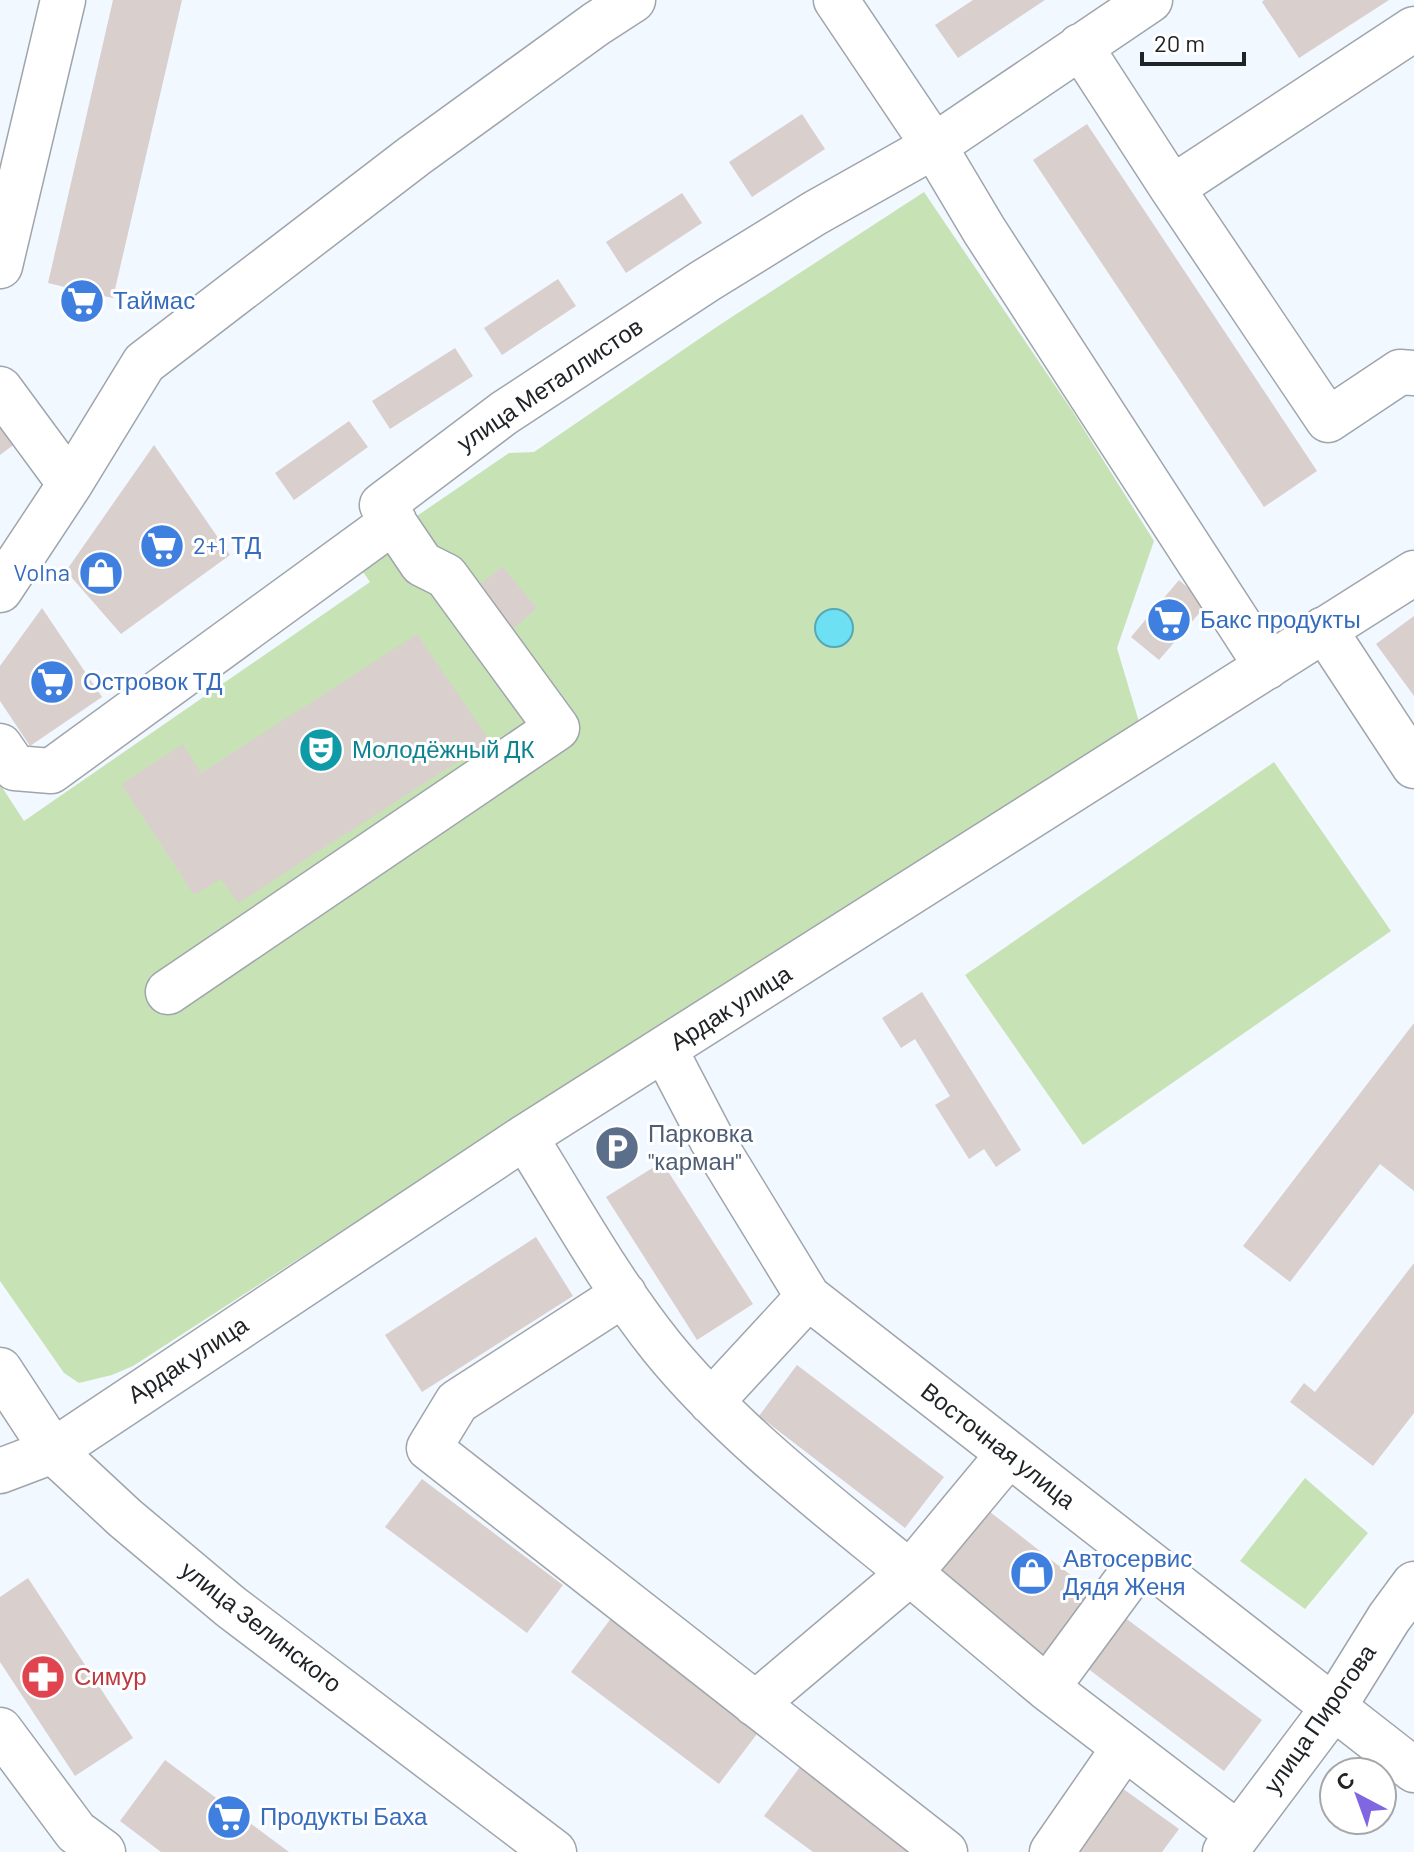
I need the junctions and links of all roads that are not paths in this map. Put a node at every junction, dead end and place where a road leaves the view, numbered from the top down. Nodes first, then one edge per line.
1 (63, 0) edge
2 (633, 0) edge
3 (836, 0) edge
4 (1150, 0) edge
5 (1414, 29) edge
6 (1080, 46) junction
7 (934, 146) junction
8 (1172, 188) junction
9 (0, 266) edge
10 (1414, 373) edge
11 (0, 389) edge
12 (70, 484) junction
13 (394, 521) junction
14 (1414, 573) edge
15 (0, 590) edge
16 (1324, 629) junction
17 (1267, 667) junction
18 (0, 746) edge
19 (1414, 766) edge
20 (168, 992) dead end
21 (665, 1050) junction
22 (525, 1137) junction
23 (624, 1294) junction
24 (808, 1297) junction
25 (0, 1370) edge
26 (711, 1402) junction
27 (53, 1451) junction
28 (1008, 1455) junction
29 (0, 1471) edge
30 (1142, 1559) junction
31 (910, 1573) junction
32 (1414, 1584) edge
33 (1047, 1688) junction
34 (755, 1704) junction
35 (1333, 1708) junction
36 (0, 1730) edge
37 (1124, 1748) junction
38 (1414, 1770) edge
39 (1231, 1843) edge
40 (103, 1852) edge
41 (554, 1852) edge
42 (945, 1852) edge
43 (1052, 1852) edge

1 - 9 street
2 - 12 street
3 - 7 street
4 - 6 street, улица Металлистов
5 - 8 street
6 - 7 street, улица Металлистов
6 - 8 street
7 - 13 street, улица Металлистов
7 - 17 street
8 - 10 street
11 - 12 street
12 - 15 street
13 - 18 street
13 - 20 street
14 - 16 street, Ардак улица
16 - 17 street, Ардак улица
16 - 19 street
17 - 21 street, Ардак улица
21 - 22 street, Ардак улица
21 - 24 street, Восточная улица
22 - 23 street
22 - 27 street, Ардак улица
23 - 26 street
23 - 34 street
24 - 26 street
24 - 28 street, Восточная улица
25 - 27 street, улица Зелинского
26 - 31 street
27 - 29 street, Ардак улица
27 - 41 street, улица Зелинского
28 - 30 street, Восточная улица
28 - 31 street
30 - 33 street
30 - 35 street, Восточная улица
31 - 33 street
31 - 34 street
32 - 35 street, улица Пирогова
33 - 37 street
34 - 42 street
35 - 38 street, Восточная улица
35 - 39 street, улица Пирогова
36 - 40 street
37 - 39 street
37 - 43 street

